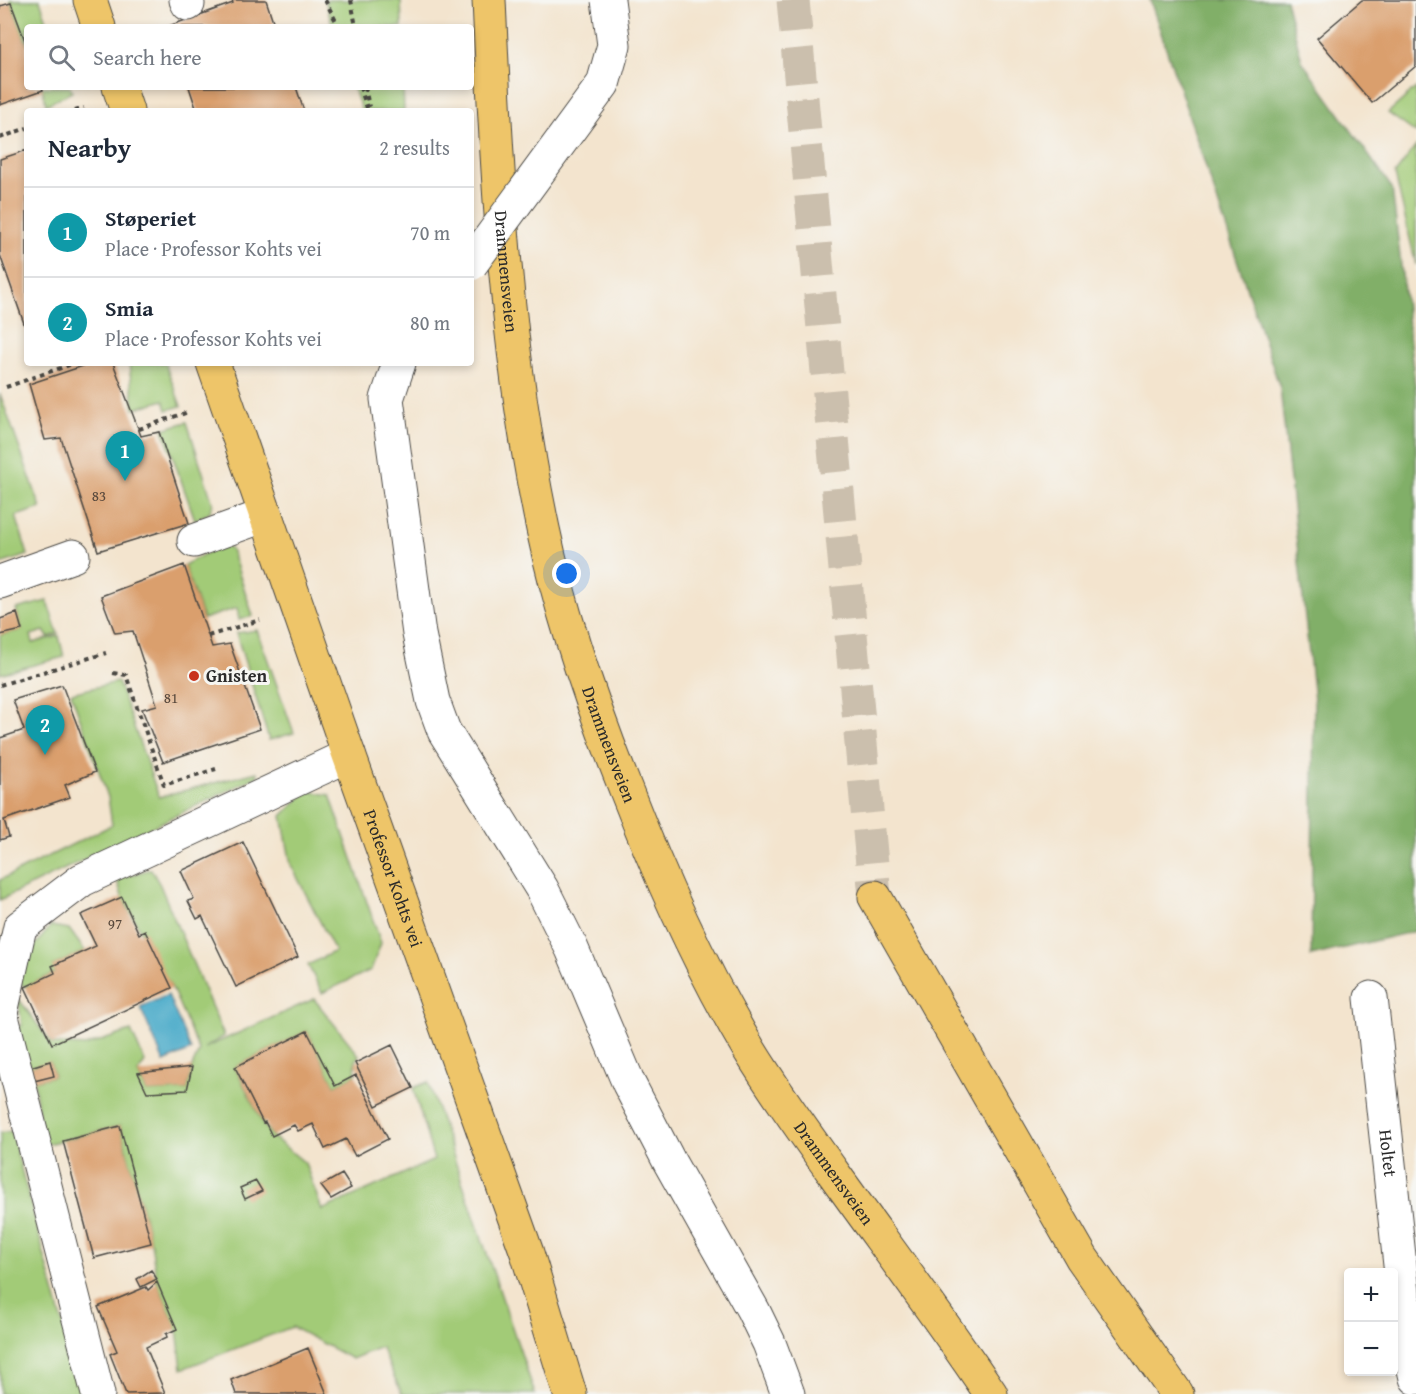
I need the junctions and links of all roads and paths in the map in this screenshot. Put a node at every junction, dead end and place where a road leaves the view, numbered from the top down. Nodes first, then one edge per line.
1 (90, 0) edge
2 (325, 0) edge
3 (351, 0) edge
4 (489, 0) edge
5 (608, 0) edge
6 (98, 24) edge
7 (337, 24) edge
8 (355, 24) edge
9 (120, 90) edge
10 (361, 90) edge
11 (366, 90) edge
12 (126, 108) edge
13 (368, 108) edge
14 (368, 108) edge
15 (24, 129) edge
16 (0, 138) edge
17 (474, 260) edge
18 (66, 366) edge
19 (214, 366) edge
20 (398, 366) edge
21 (6, 387) dead end
22 (192, 410) dead end
23 (139, 429) dead end
24 (266, 515) junction
25 (194, 541) dead end
26 (73, 556) dead end
27 (0, 582) edge
28 (264, 619) dead end
29 (208, 636) dead end
30 (106, 653) dead end
31 (113, 673) dead end
32 (0, 685) edge
33 (349, 755) junction
34 (219, 769) dead end
35 (875, 897) tunnel mouth
36 (1371, 998) dead end
37 (1416, 1378) edge
38 (98, 1394) edge
39 (570, 1394) edge
40 (788, 1394) edge
41 (991, 1394) edge
42 (1177, 1394) edge

1 - 6 main road
2 - 7 path
3 - 8 path
4 - 41 main road, Drammensveien
5 - 17 lane, bridge
9 - 12 main road
10 - 13 path
11 - 14 path
15 - 16 path
18 - 21 path
19 - 24 main road, Professor Kohts vei
20 - 40 lane
22 - 23 path
24 - 25 lane
24 - 33 main road, Professor Kohts vei
26 - 27 lane
28 - 29 path
30 - 32 path
31 - 34 path
33 - 38 lane
33 - 39 main road, Professor Kohts vei
35 - 42 main road
36 - 37 lane, Holtet

